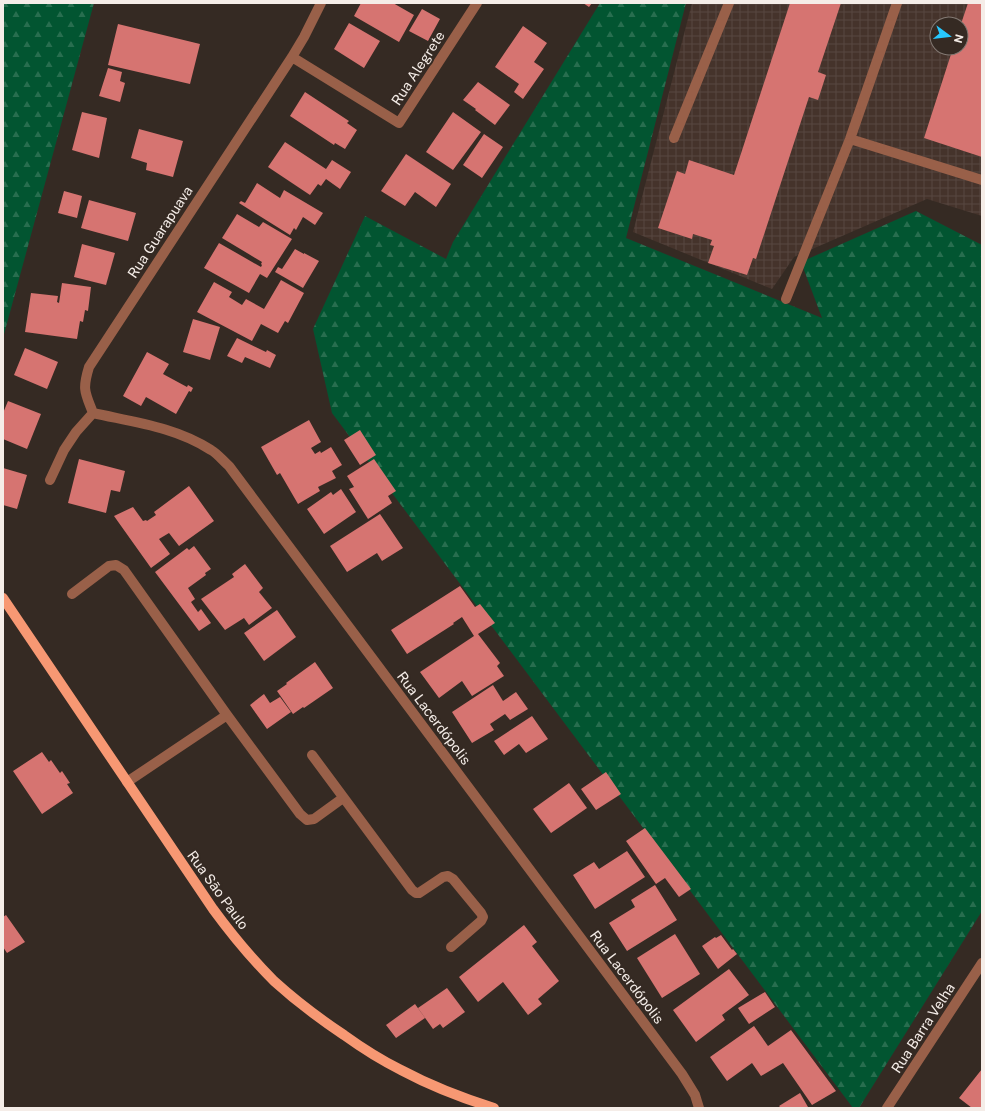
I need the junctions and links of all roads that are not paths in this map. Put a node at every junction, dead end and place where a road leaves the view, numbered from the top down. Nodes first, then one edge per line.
1 (321, 3) edge
2 (477, 3) edge
3 (729, 3) edge
4 (896, 3) edge
5 (292, 57) junction
6 (674, 138) dead end
7 (850, 139) junction
8 (982, 180) edge
9 (786, 299) dead end
10 (93, 413) junction
11 (50, 480) dead end
12 (72, 594) dead end
13 (3, 598) edge
14 (227, 715) junction
15 (312, 755) dead end
16 (127, 782) junction
17 (343, 798) junction
18 (451, 947) dead end
19 (982, 963) edge
20 (494, 1108) edge
21 (699, 1108) edge
22 (887, 1108) edge

1 - 5 street, Rua Guarapuava
2 - 5 street, Rua Alegrete
3 - 6 street
4 - 7 street
5 - 10 street, Rua Guarapuava
7 - 8 street
7 - 9 street
10 - 11 street
10 - 21 street, Rua Lacerdópolis
12 - 14 street
13 - 16 main road, Rua São Paulo
14 - 16 street
14 - 17 street
15 - 17 street
16 - 20 main road, Rua São Paulo
17 - 18 street
19 - 22 street, Rua Barra Velha

